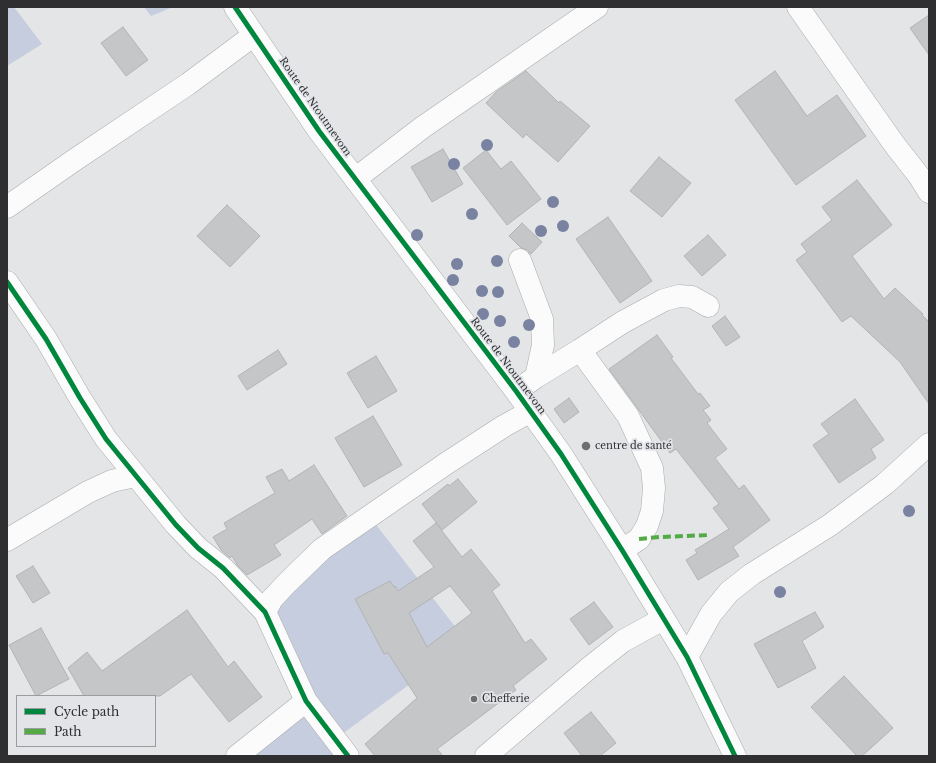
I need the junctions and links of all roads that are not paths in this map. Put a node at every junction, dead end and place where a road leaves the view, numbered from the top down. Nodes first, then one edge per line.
1 (235, 7) edge
2 (597, 7) edge
3 (798, 7) edge
4 (254, 35) junction
5 (355, 179) junction
6 (926, 179) edge
7 (7, 207) edge
8 (520, 260) dead end
9 (7, 282) edge
10 (708, 306) dead end
11 (580, 350) junction
12 (536, 377) junction
13 (516, 391) junction
14 (531, 411) junction
15 (929, 444) edge
16 (135, 476) junction
17 (7, 540) edge
18 (622, 550) junction
19 (265, 612) junction
20 (663, 619) junction
21 (687, 656) junction
22 (306, 701) junction
23 (237, 756) edge
24 (348, 756) edge
25 (486, 756) edge
26 (735, 756) edge

1 - 4 street, Route de Ntoutmevom
2 - 5 street
3 - 6 street
4 - 5 street, Route de Ntoutmevom
4 - 7 street
5 - 13 street, Route de Ntoutmevom
8 - 12 street
9 - 16 street
10 - 11 street
11 - 12 street
11 - 18 street
12 - 13 street
13 - 14 street, Route de Ntoutmevom
14 - 18 street, Route de Ntoutmevom
14 - 19 street
15 - 21 street
16 - 17 street
16 - 19 street
18 - 20 street, Route de Ntoutmevom
19 - 22 street
20 - 21 street, Route de Ntoutmevom
20 - 25 street
21 - 26 street, Route de Ntoutmevom
22 - 23 street
22 - 24 street

